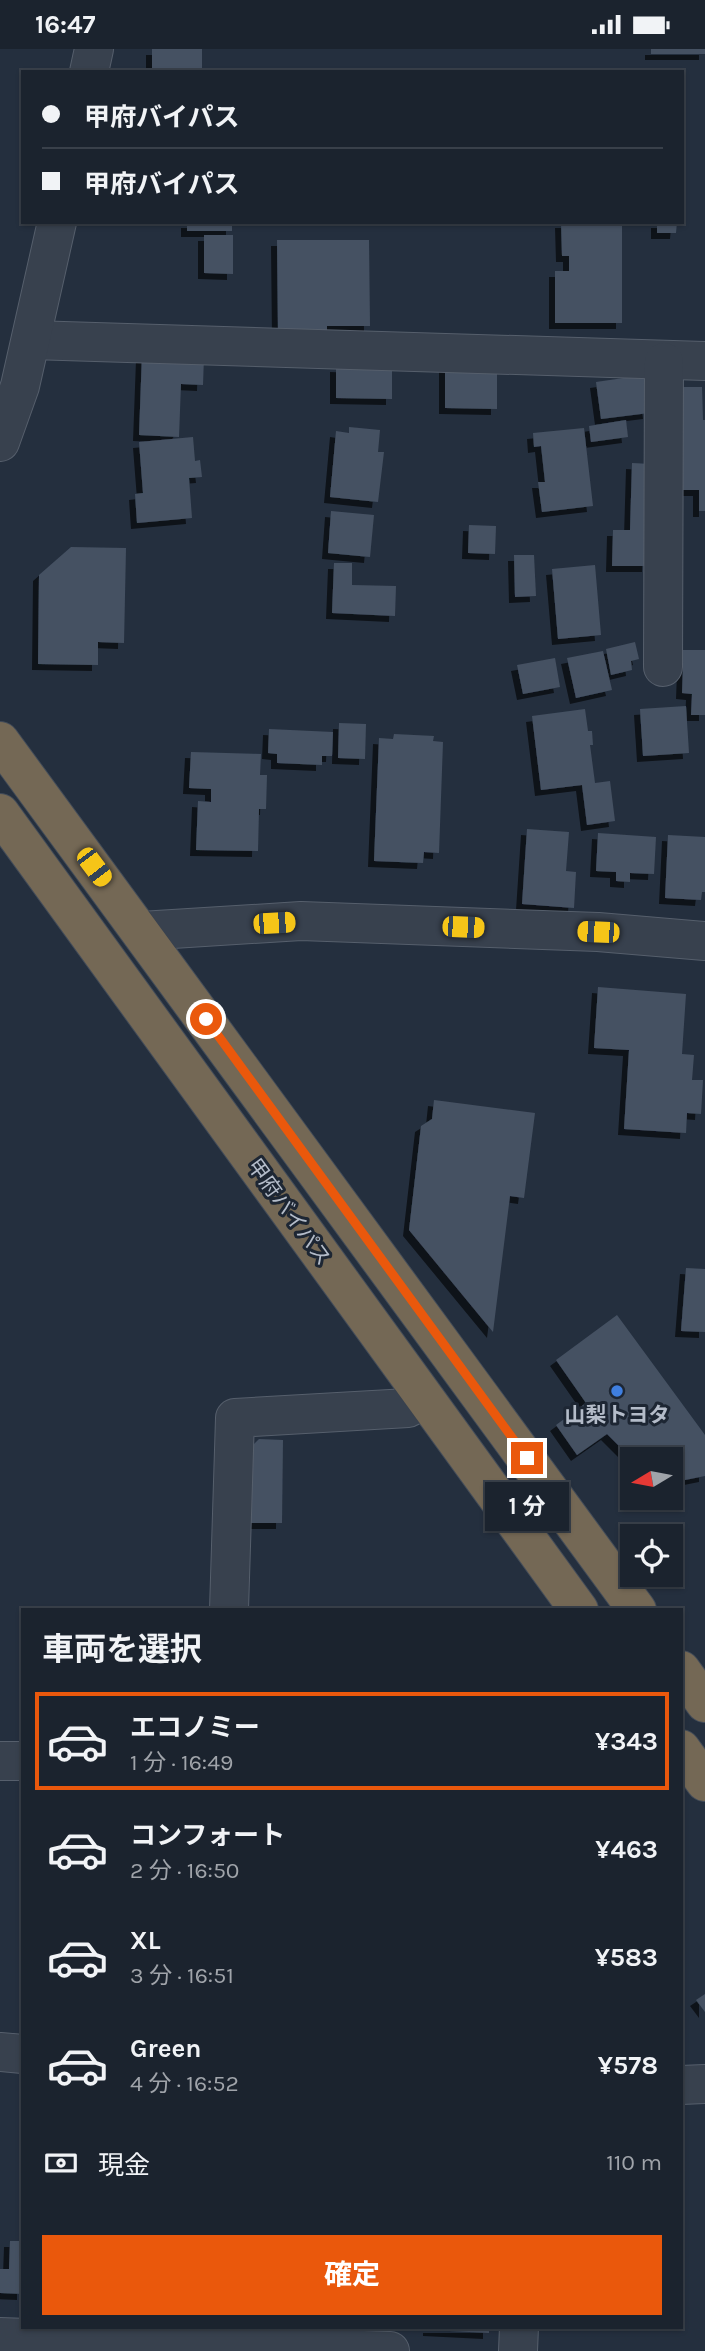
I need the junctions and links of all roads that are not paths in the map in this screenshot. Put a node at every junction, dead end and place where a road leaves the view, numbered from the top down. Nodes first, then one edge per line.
1 (94, 49) edge
2 (89, 70) edge
3 (57, 224) edge
4 (31, 340) junction
5 (664, 362) junction
6 (705, 362) edge
7 (0, 442) edge
8 (663, 667) dead end
9 (0, 741) edge
10 (0, 813) edge
11 (141, 931) junction
12 (705, 941) edge
13 (423, 1398) junction
14 (229, 1608) edge
15 (578, 1608) edge
16 (636, 1608) edge
17 (683, 1673) edge
18 (705, 1703) edge
19 (683, 1752) edge
20 (0, 1761) edge
21 (21, 1761) edge
22 (705, 1782) edge
23 (0, 2052) edge
24 (21, 2054) edge
25 (705, 2084) edge
26 (683, 2085) edge
27 (519, 2329) edge
28 (0, 2337) edge
29 (390, 2351) edge
30 (518, 2351) edge

1 - 2 street
3 - 4 street
4 - 5 street
4 - 7 street
5 - 6 street
5 - 8 street
9 - 11 highway
10 - 13 highway, 甲府バイパス
11 - 12 street
11 - 16 highway
13 - 14 street
13 - 15 highway, 甲府バイパス
17 - 18 highway
19 - 22 highway
20 - 21 street
23 - 24 street
25 - 26 street
27 - 30 street
28 - 29 street

